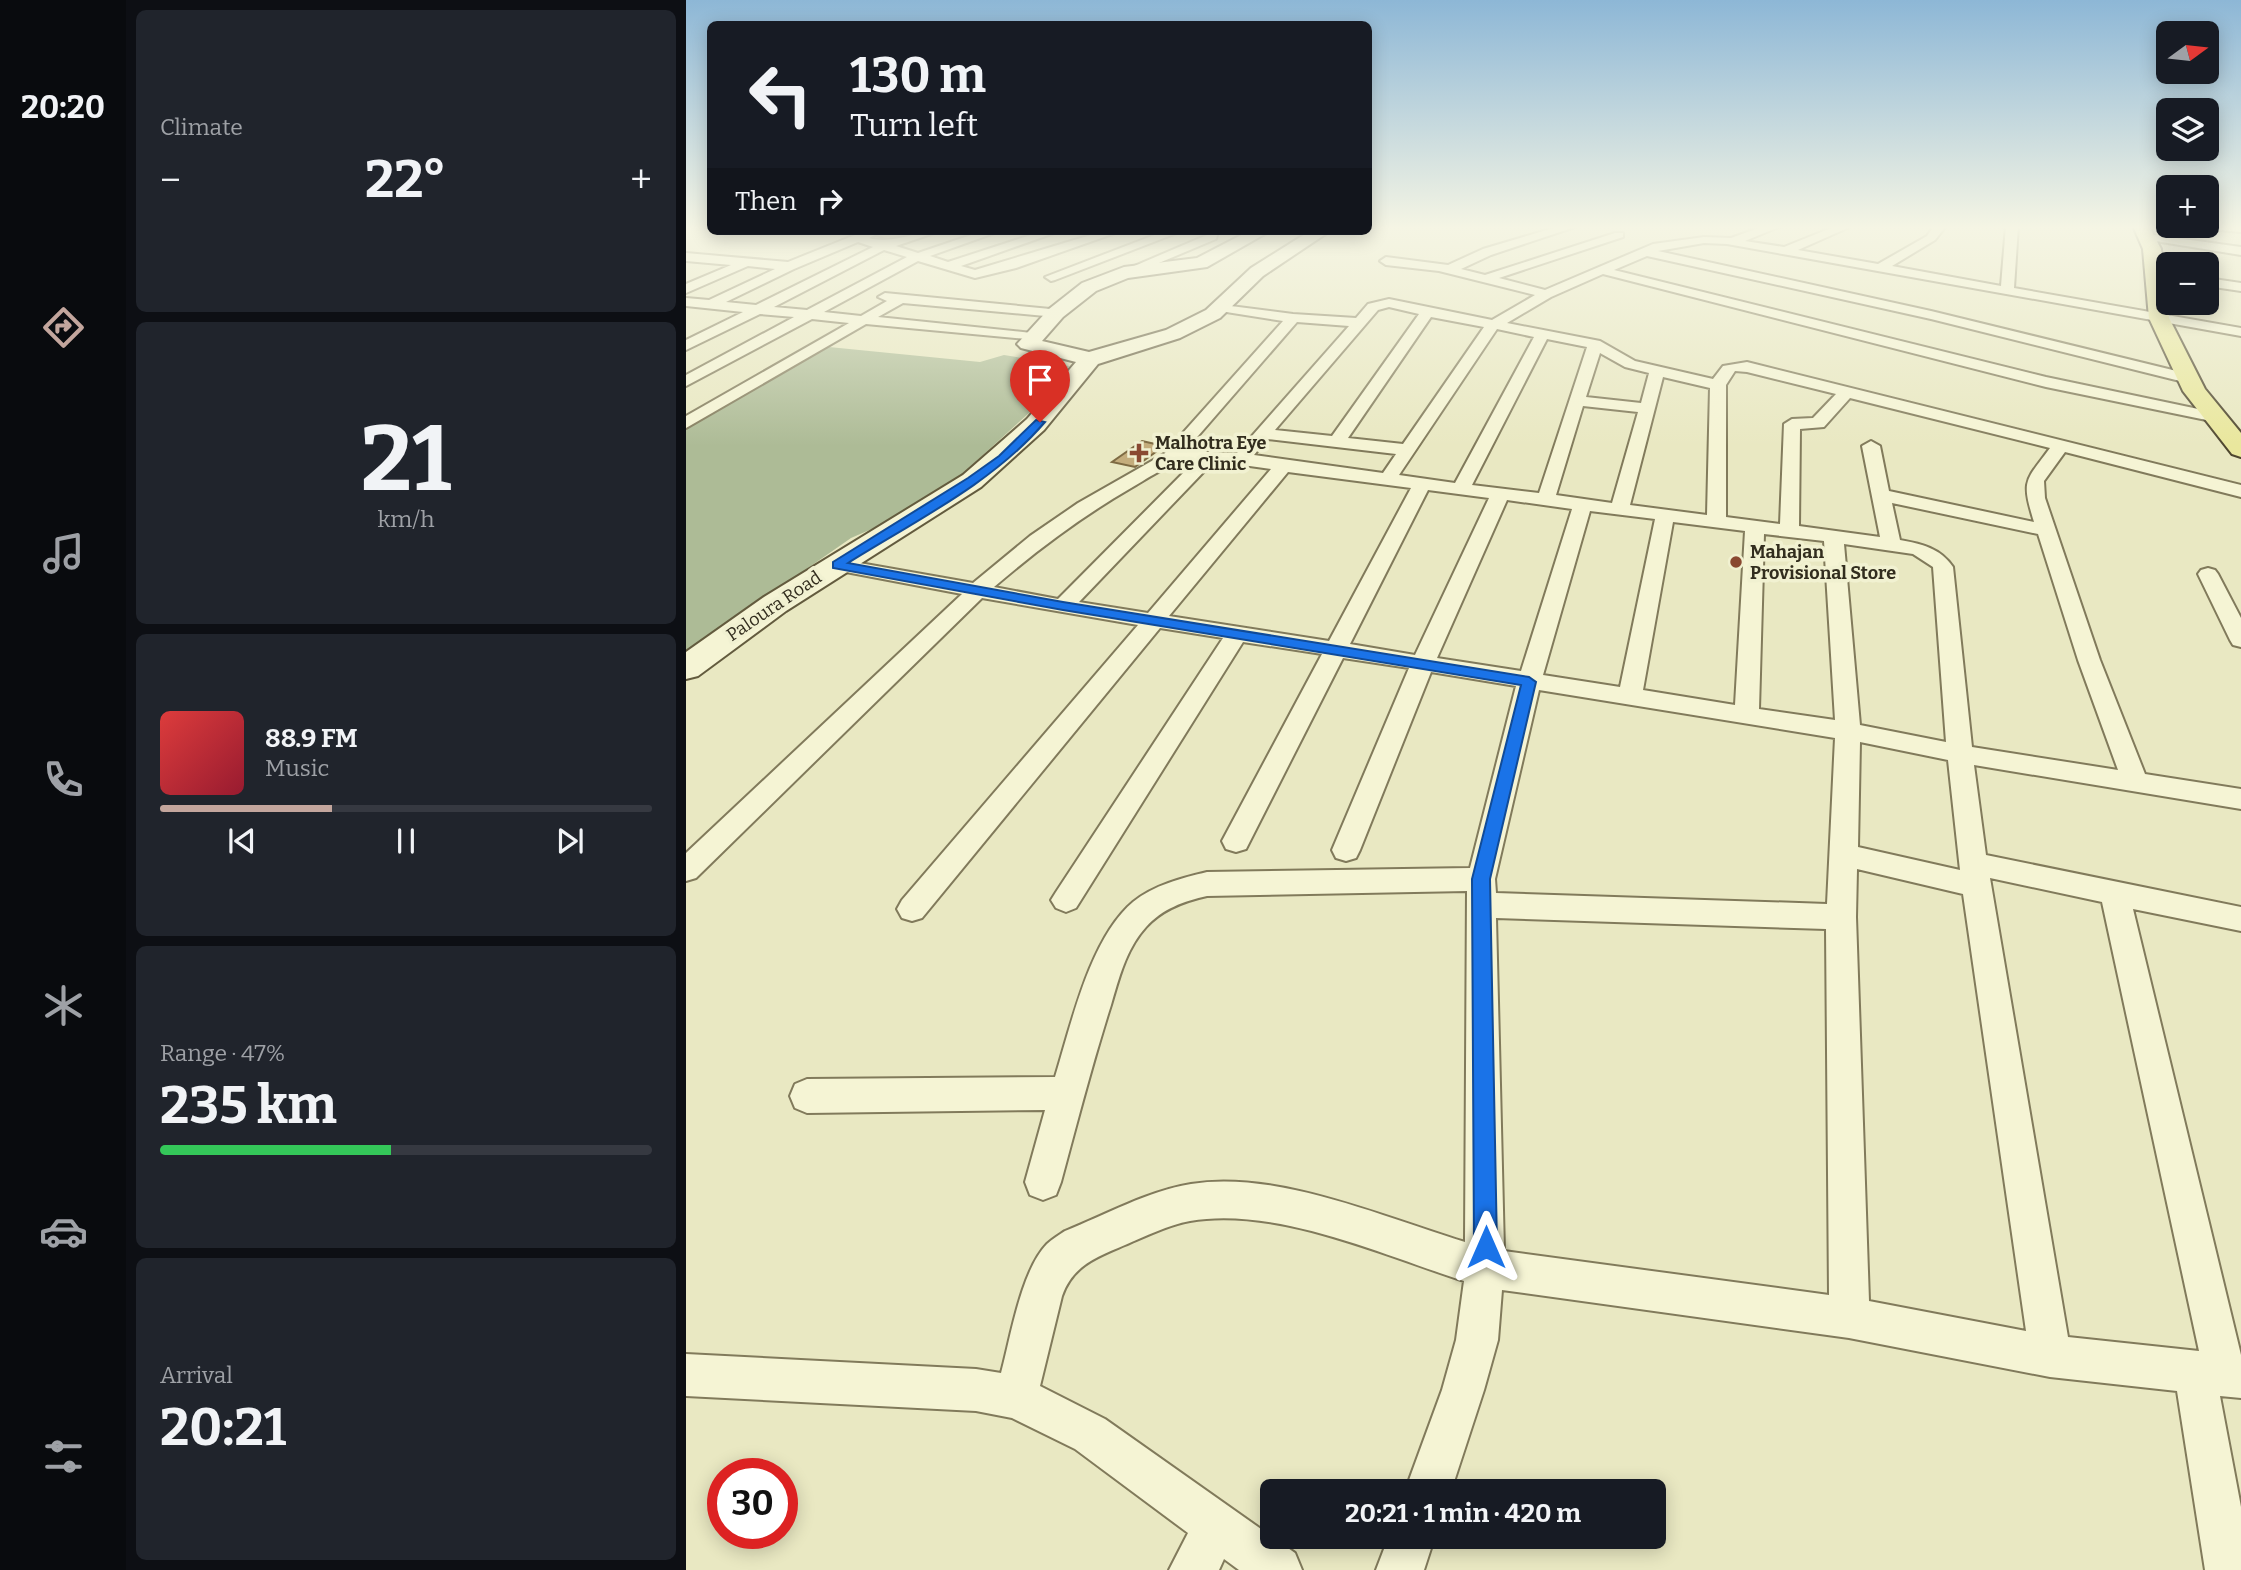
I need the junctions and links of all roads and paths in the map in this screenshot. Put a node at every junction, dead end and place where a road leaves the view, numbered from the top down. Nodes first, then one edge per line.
1 (720, 299) edge
2 (778, 299) edge
3 (840, 299) edge
4 (900, 299) edge
5 (904, 299) edge
6 (1073, 299) edge
7 (1228, 299) edge
8 (1537, 299) edge
9 (1722, 299) edge
10 (1870, 299) edge
11 (2057, 299) edge
12 (686, 302) edge
13 (955, 303) junction
14 (710, 304) junction
15 (1220, 307) junction
16 (759, 309) junction
17 (1427, 312) junction
18 (1056, 313) junction
19 (810, 315) junction
20 (2159, 315) edge
21 (686, 316) edge
22 (1293, 318) junction
23 (2159, 318) junction
24 (864, 320) junction
25 (1358, 322) junction
26 (917, 326) junction
27 (1492, 326) junction
28 (2241, 331) edge
29 (1542, 334) junction
30 (1032, 337) junction
31 (897, 338) dead end
32 (1595, 344) junction
33 (686, 349) edge
34 (733, 355) junction
35 (1090, 359) junction
36 (792, 362) junction
37 (1657, 372) junction
38 (2188, 378) junction
39 (686, 381) edge
40 (1718, 385) junction
41 (1846, 392) junction
42 (1577, 401) junction
43 (1647, 408) junction
44 (2216, 417) junction
45 (686, 423) edge
46 (1264, 434) junction
47 (1336, 443) junction
48 (1871, 446) dead end
49 (2061, 446) junction
50 (2241, 449) edge
51 (1408, 450) junction
52 (1210, 455) junction
53 (1170, 458) junction
54 (1242, 458) junction
55 (1283, 466) junction
56 (1388, 479) junction
57 (1423, 483) junction
58 (1461, 488) junction
59 (2241, 491) edge
60 (1501, 493) junction
61 (1881, 495) junction
62 (1546, 499) junction
63 (1583, 503) junction
64 (1620, 509) junction
65 (1665, 515) junction
66 (1716, 522) junction
67 (1755, 527) junction
68 (2046, 530) junction
69 (1789, 531) junction
70 (1834, 537) junction
71 (1891, 544) junction
72 (837, 565) junction
73 (2208, 574) dead end
74 (978, 590) junction
75 (1063, 606) junction
76 (1153, 620) junction
77 (1237, 634) junction
78 (2241, 640) edge
79 (1334, 650) junction
80 (1422, 665) junction
81 (686, 668) edge
82 (1529, 682) junction
83 (1630, 697) junction
84 (1747, 715) junction
85 (1848, 731) junction
86 (1960, 754) junction
87 (2136, 784) junction
88 (2241, 799) edge
89 (1236, 841) dead end
90 (1346, 850) dead end
91 (1844, 855) junction
92 (686, 870) edge
93 (1975, 875) junction
94 (1481, 892) junction
95 (2114, 892) junction
96 (1066, 900) dead end
97 (912, 909) dead end
98 (1842, 917) junction
99 (2241, 919) edge
100 (1066, 1093) junction
101 (807, 1096) dead end
102 (1043, 1182) dead end
103 (1485, 1268) junction
104 (1849, 1318) junction
105 (2050, 1356) junction
106 (686, 1375) edge
107 (2220, 1375) edge
108 (1016, 1397) junction
109 (1432, 1479) edge
110 (1217, 1526) junction
111 (1407, 1549) edge
112 (1193, 1570) edge
113 (1278, 1570) edge
114 (1400, 1570) edge
115 (2229, 1570) edge

1 - 14 street
2 - 16 street
3 - 19 street
4 - 24 street
5 - 13 street
6 - 18 main road
7 - 15 main road
8 - 27 street
9 - 44 street
10 - 38 street
11 - 23 street
12 - 14 street
13 - 18 street
13 - 26 street
14 - 16 street
14 - 21 street
15 - 22 street
15 - 35 main road
16 - 19 street
16 - 33 street
17 - 25 street
17 - 27 street
17 - 47 street
18 - 30 main road
19 - 24 street
19 - 34 street
20 - 23 main road
22 - 25 street
22 - 53 street
23 - 28 street
23 - 38 main road
24 - 26 street
24 - 36 street
25 - 46 street
26 - 30 street
26 - 31 street
27 - 29 street
27 - 51 street
29 - 32 street
29 - 58 street
30 - 35 main road
32 - 37 street
32 - 42 street
33 - 34 street
34 - 36 street
34 - 39 street
35 - 72 main road, Paloura Road
36 - 45 street
37 - 40 street
37 - 43 street
38 - 44 main road
40 - 41 street
40 - 66 street
41 - 49 street
41 - 69 street
42 - 43 street
42 - 62 street
43 - 64 street
44 - 50 main road
46 - 47 street
46 - 54 street
47 - 51 street
48 - 61 street
49 - 59 street
49 - 68 street
51 - 56 street
52 - 53 street
52 - 54 street
52 - 75 street
53 - 74 street
54 - 55 street
55 - 56 street
55 - 76 street
56 - 57 street
57 - 58 street
57 - 79 street
58 - 60 street
60 - 62 street
60 - 80 street
61 - 68 street
61 - 71 street
62 - 63 street
63 - 64 street
63 - 82 street
64 - 65 street
65 - 66 street
65 - 83 street
66 - 67 street
67 - 69 street
67 - 84 street
68 - 87 street
69 - 70 street
70 - 71 street
70 - 85 street
71 - 86 street
72 - 74 street
72 - 81 main road, Paloura Road
73 - 78 street
74 - 75 street
74 - 92 street
75 - 76 street
76 - 77 street
76 - 97 street
77 - 79 street
77 - 96 street
79 - 80 street
79 - 89 street
80 - 82 street
80 - 90 street
82 - 83 street
82 - 94 street
83 - 84 street
84 - 85 street
85 - 86 street
85 - 91 street
86 - 87 street
86 - 93 street
87 - 88 street
91 - 93 street
91 - 98 street
93 - 95 street
93 - 105 street
94 - 98 street
94 - 100 street
94 - 103 street
95 - 99 street
95 - 107 street
98 - 104 street
100 - 101 street
100 - 102 street
103 - 104 street
103 - 108 street
103 - 109 street
104 - 105 street
105 - 107 street
106 - 108 street
107 - 115 street
108 - 110 street
110 - 112 street
110 - 113 street
111 - 114 street

